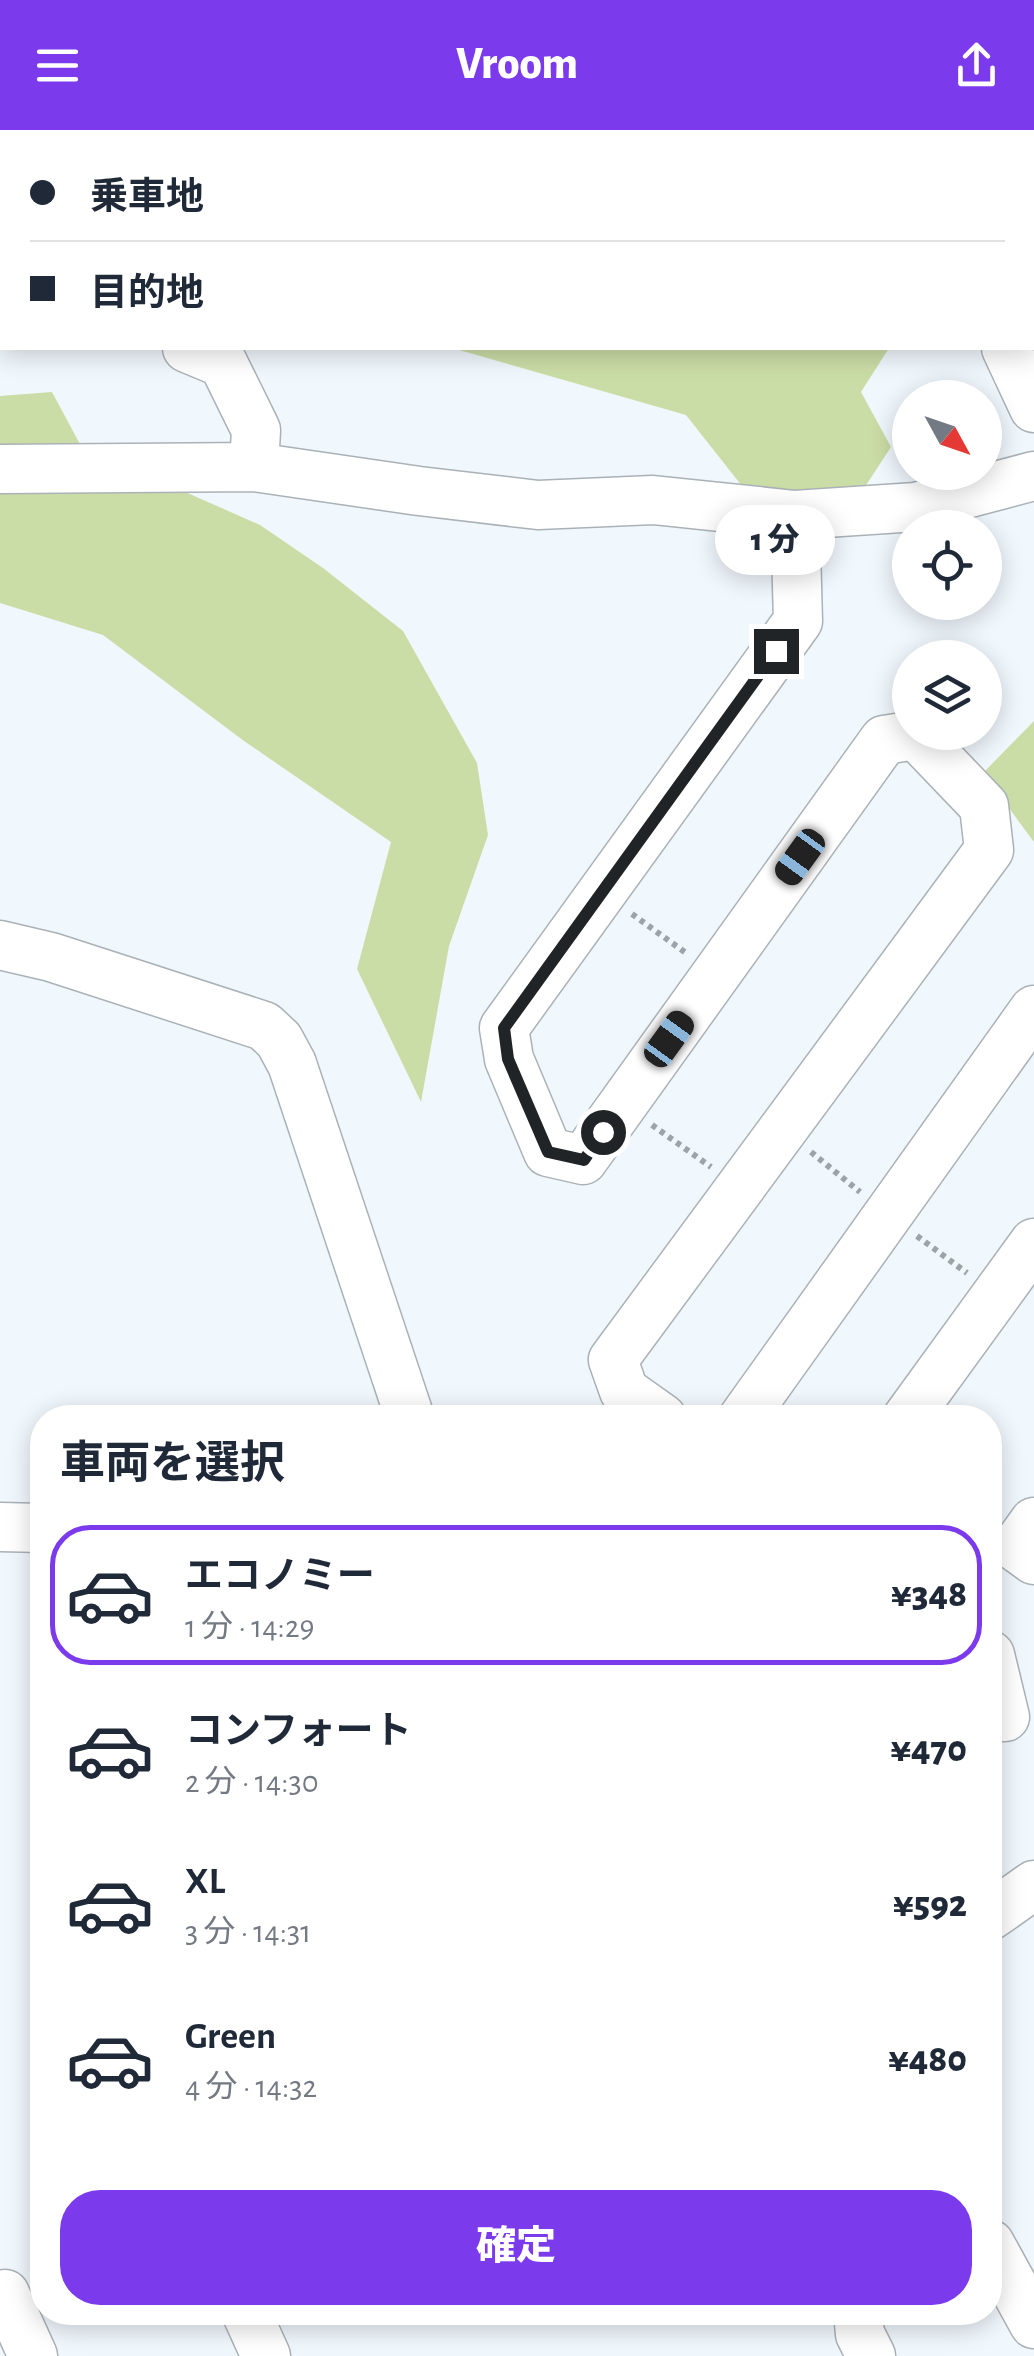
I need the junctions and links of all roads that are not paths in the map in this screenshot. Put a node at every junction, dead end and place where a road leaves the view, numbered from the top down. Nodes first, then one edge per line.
1 (192, 350) edge
2 (1007, 350) edge
3 (1034, 408) edge
4 (254, 467) junction
5 (0, 469) edge
6 (1034, 476) edge
7 (796, 516) junction
8 (0, 945) edge
9 (1034, 1010) edge
10 (1034, 1243) edge
11 (406, 1405) edge
12 (644, 1405) edge
13 (751, 1405) edge
14 (916, 1405) edge
15 (1034, 1522) edge
16 (0, 1527) edge
17 (30, 1528) edge
18 (1034, 1560) edge
19 (1002, 1693) edge
20 (1010, 1719) edge
21 (1034, 1885) edge
22 (1002, 1908) edge
23 (1002, 2266) edge
24 (0, 2296) edge
25 (1034, 2324) edge
26 (252, 2325) edge
27 (859, 2325) edge
28 (33, 2356) edge
29 (266, 2356) edge
30 (872, 2356) edge

1 - 4 street
2 - 3 street
4 - 5 street
4 - 7 street
6 - 7 street
7 - 12 street
8 - 11 street
9 - 13 street
10 - 14 street
15 - 18 street
16 - 17 street
19 - 20 street
21 - 22 street
23 - 25 street
24 - 28 street
26 - 29 street
27 - 30 street

